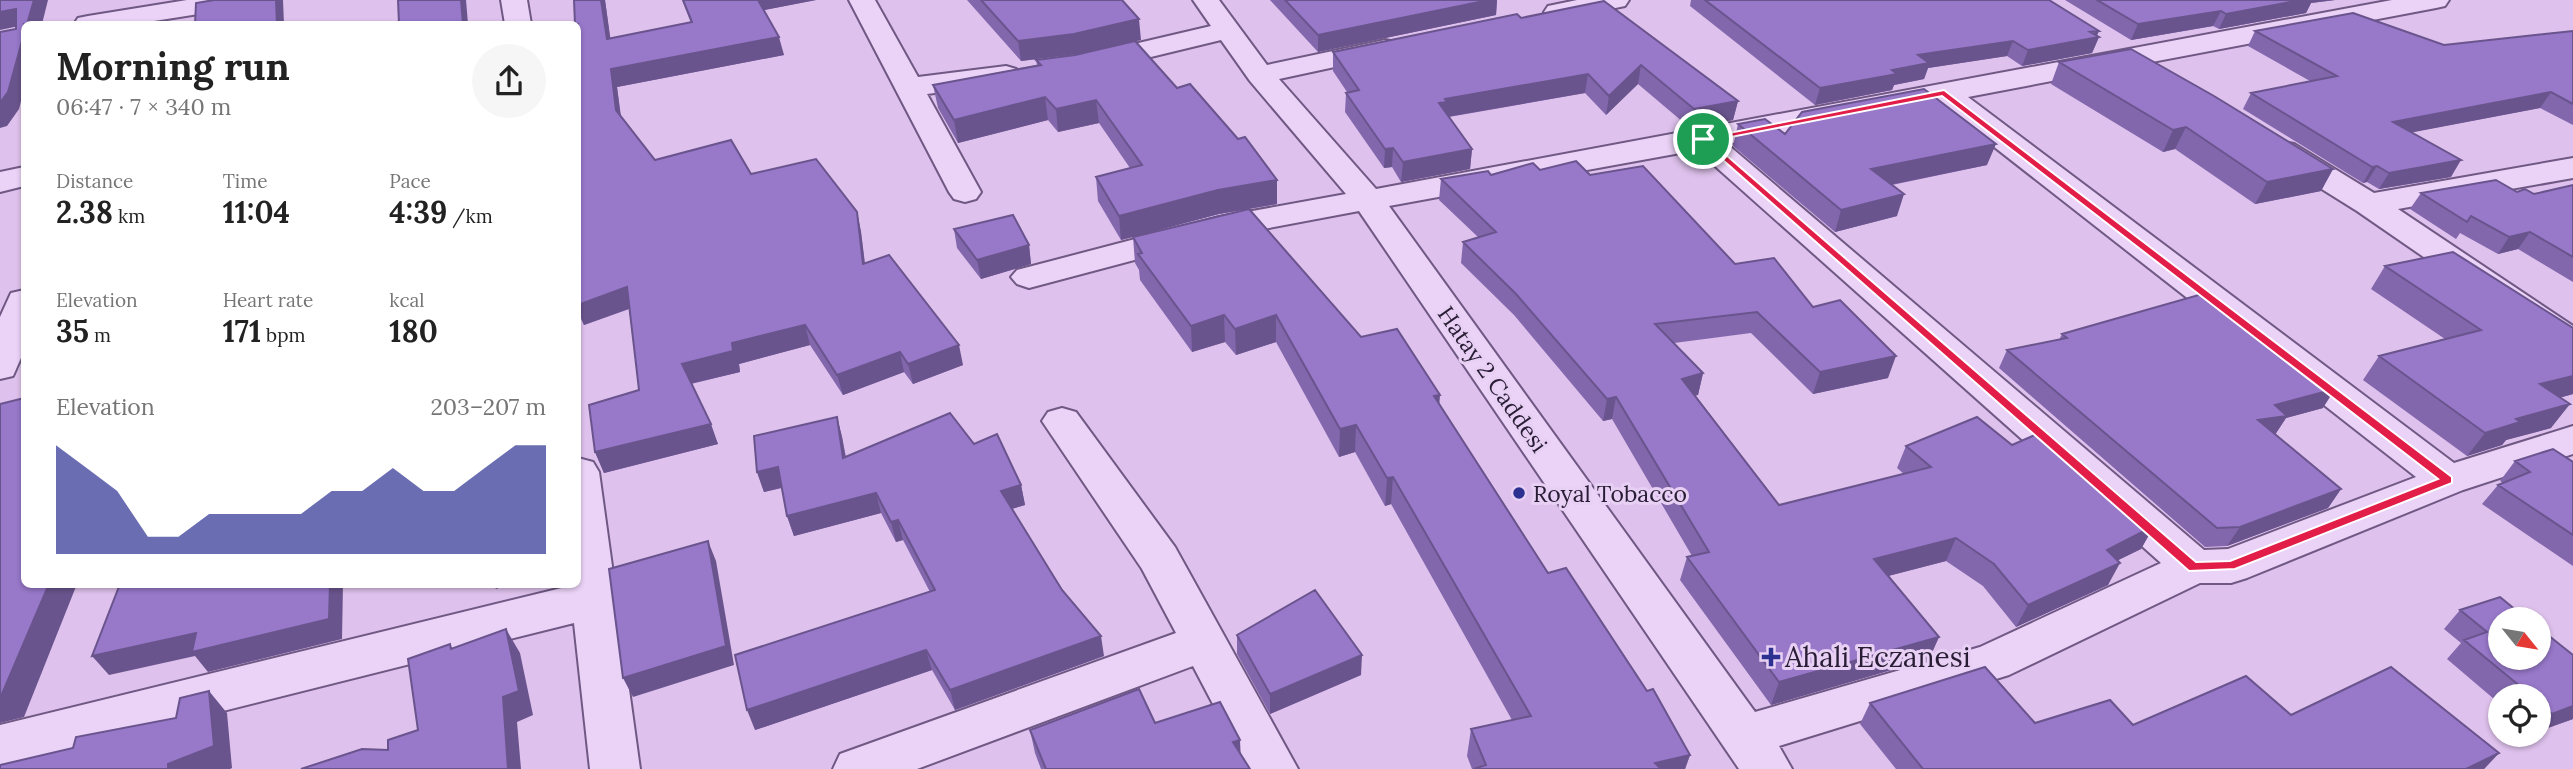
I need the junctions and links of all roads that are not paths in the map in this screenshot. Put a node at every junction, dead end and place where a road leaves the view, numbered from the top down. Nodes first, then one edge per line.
1 (237, 0) edge
2 (514, 0) edge
3 (862, 0) edge
4 (1616, 0) edge
5 (2436, 0) edge
6 (2401, 3) edge
7 (1545, 10) edge
8 (120, 15) edge
9 (1217, 15) edge
10 (99, 21) edge
11 (518, 21) edge
12 (2099, 35) edge
13 (1408, 43) edge
14 (2132, 56) junction
15 (1260, 75) junction
16 (2168, 78) edge
17 (911, 87) junction
18 (1944, 93) junction
19 (2263, 138) edge
20 (1703, 139) junction
21 (2573, 168) edge
22 (21, 178) edge
23 (0, 182) edge
24 (965, 192) dead end
25 (1368, 200) junction
26 (2369, 204) junction
27 (1029, 277) dead end
28 (21, 309) edge
29 (2573, 343) edge
30 (0, 367) edge
31 (1062, 421) dead end
32 (2573, 440) edge
33 (2448, 480) junction
34 (581, 496) edge
35 (2194, 567) junction
36 (594, 600) junction
37 (1202, 643) junction
38 (0, 746) edge
39 (1755, 752) edge
40 (615, 769) edge
41 (858, 769) edge
42 (1273, 769) edge

1 - 8 street
2 - 11 street
3 - 17 street
4 - 7 street
5 - 6 street
6 - 14 street
8 - 10 street
9 - 15 street, Hatay 2 Caddesi
9 - 17 street
12 - 14 street
13 - 15 street
14 - 16 street
14 - 18 street
15 - 25 street, Hatay 2 Caddesi
17 - 24 street
18 - 20 street
18 - 33 street
19 - 26 street
20 - 25 street
20 - 35 street
21 - 26 street
22 - 23 street
25 - 27 street
25 - 39 street, Hatay 2 Caddesi
26 - 29 street
28 - 30 street
31 - 37 street
32 - 33 street
33 - 35 street
34 - 36 street
35 - 39 street
36 - 38 street
36 - 40 street
37 - 41 street
37 - 42 street

